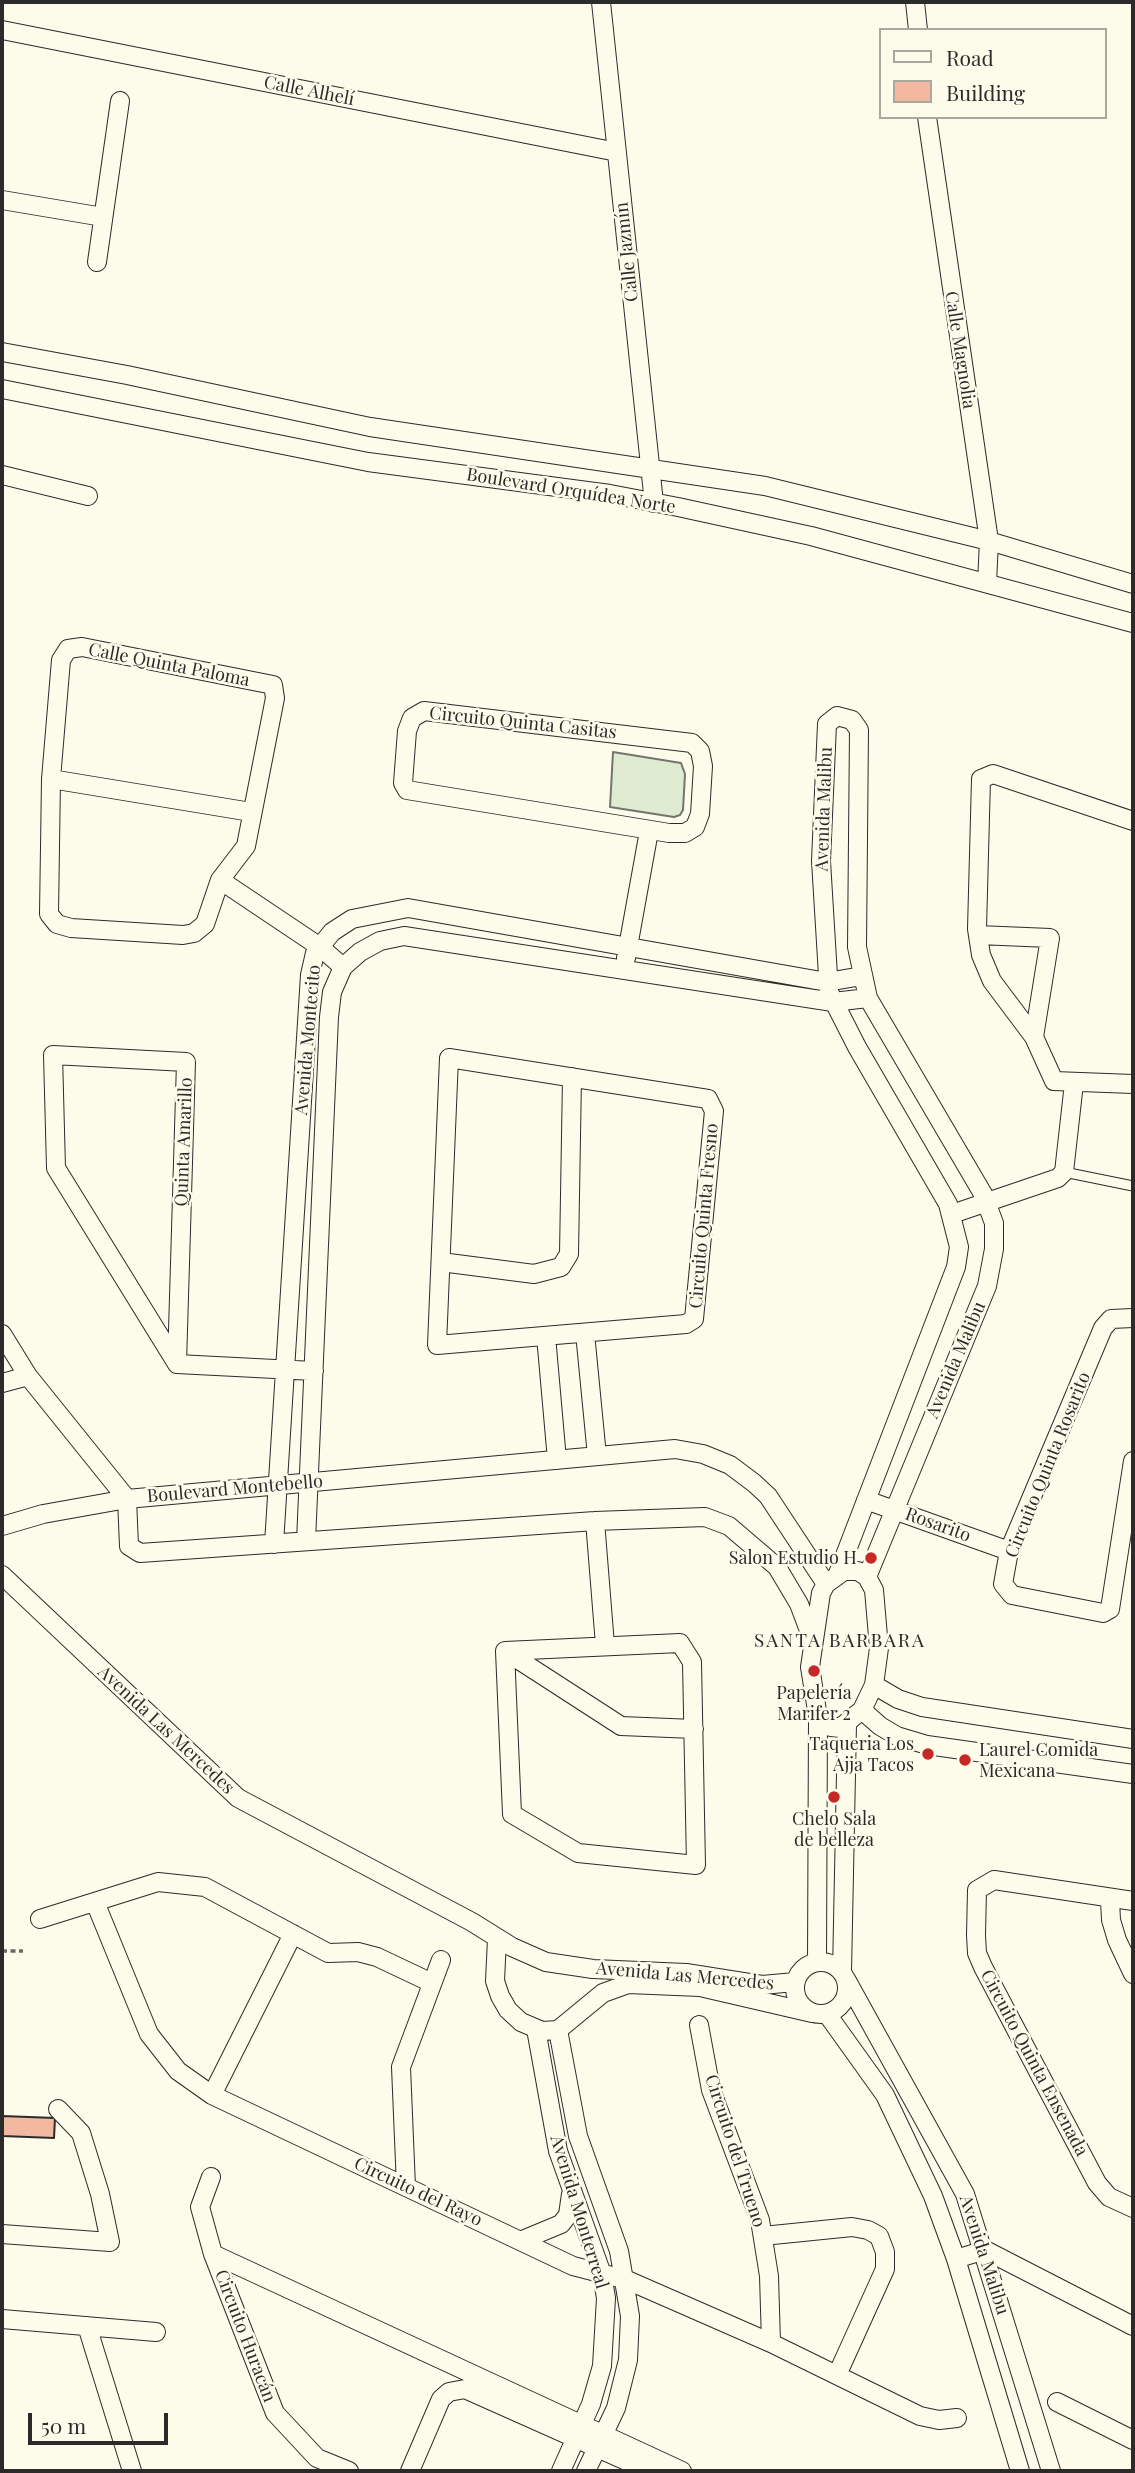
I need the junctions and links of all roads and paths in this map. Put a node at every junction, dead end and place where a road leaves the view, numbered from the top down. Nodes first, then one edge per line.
1 (601, 2) edge
2 (915, 2) edge
3 (918, 28) edge
4 (2, 30) edge
5 (120, 101) dead end
6 (927, 119) edge
7 (617, 152) junction
8 (2, 200) edge
9 (103, 217) junction
10 (97, 262) dead end
11 (2, 352) edge
12 (2, 389) edge
13 (650, 467) junction
14 (2, 475) edge
15 (88, 496) dead end
16 (654, 503) junction
17 (989, 541) junction
18 (987, 583) junction
19 (1133, 584) edge
20 (1133, 623) edge
21 (51, 779) junction
22 (251, 812) junction
23 (1133, 821) edge
24 (649, 831) junction
25 (220, 880) junction
26 (978, 934) junction
27 (320, 947) junction
28 (628, 947) junction
29 (343, 967) junction
30 (624, 970) junction
31 (862, 976) junction
32 (827, 982) junction
33 (868, 998) junction
34 (833, 1002) junction
35 (1034, 1037) junction
36 (572, 1077) junction
37 (1074, 1083) junction
38 (1133, 1084) edge
39 (1064, 1172) junction
40 (1133, 1185) edge
41 (986, 1202) junction
42 (952, 1214) junction
43 (441, 1262) junction
44 (1133, 1318) edge
45 (585, 1333) junction
46 (2, 1334) edge
47 (546, 1336) junction
48 (177, 1364) junction
49 (285, 1370) junction
50 (314, 1371) junction
51 (28, 1376) junction
52 (2, 1383) edge
53 (597, 1456) junction
54 (557, 1460) junction
55 (1133, 1461) edge
56 (309, 1482) junction
57 (277, 1485) junction
58 (127, 1499) junction
59 (866, 1500) junction
60 (894, 1510) junction
61 (595, 1521) junction
62 (2, 1526) edge
63 (306, 1541) junction
64 (274, 1544) junction
65 (1009, 1551) junction
66 (2, 1575) edge
67 (867, 1577) junction
68 (832, 1580) junction
69 (813, 1641) junction
70 (604, 1644) junction
71 (505, 1651) junction
72 (874, 1685) junction
73 (862, 1710) junction
74 (818, 1717) junction
75 (847, 1724) junction
76 (694, 1729) junction
77 (1133, 1739) edge
78 (1133, 1774) edge
79 (1110, 1900) junction
80 (1133, 1901) edge
81 (95, 1902) junction
82 (40, 1919) dead end
83 (293, 1934) junction
84 (497, 1939) junction
85 (2, 1951) edge
86 (23, 1951) dead end
87 (441, 1959) dead end
88 (817, 1962) junction
89 (593, 1969) junction
90 (1133, 1974) edge
91 (844, 1975) junction
92 (795, 1982) junction
93 (432, 1983) junction
94 (603, 1993) junction
95 (820, 2013) junction
96 (699, 2025) dead end
97 (536, 2029) junction
98 (558, 2030) junction
99 (212, 2095) junction
100 (58, 2109) dead end
101 (211, 2177) dead end
102 (594, 2184) junction
103 (406, 2187) junction
104 (572, 2193) junction
105 (1133, 2208) edge
106 (2, 2234) edge
107 (763, 2235) junction
108 (520, 2241) junction
109 (985, 2250) junction
110 (212, 2254) junction
111 (956, 2259) junction
112 (602, 2274) junction
113 (627, 2280) junction
114 (2, 2319) edge
115 (87, 2326) junction
116 (1133, 2326) edge
117 (156, 2332) dead end
118 (771, 2343) junction
119 (448, 2363) junction
120 (837, 2375) junction
121 (1025, 2390) junction
122 (449, 2392) junction
123 (998, 2398) junction
124 (1057, 2402) dead end
125 (957, 2418) dead end
126 (579, 2431) junction
127 (1133, 2440) edge
128 (601, 2441) junction
129 (132, 2471) edge
130 (349, 2471) edge
131 (410, 2471) edge
132 (561, 2471) edge
133 (586, 2471) edge
134 (649, 2471) edge
135 (682, 2471) edge
136 (1020, 2471) edge
137 (1051, 2471) edge

1 - 7 street, Calle Jazmín
2 - 3 street
4 - 7 street, Calle Alhelí
5 - 9 street
6 - 17 street, Calle Magnolia
7 - 13 street, Calle Jazmín
8 - 9 street
9 - 10 street
11 - 13 street, Boulevard Orquídea Norte
12 - 16 street, Boulevard Orquídea Norte
13 - 16 street, Calle Jazmín
13 - 17 street, Boulevard Orquídea Norte
14 - 15 street
16 - 18 street, Boulevard Orquídea Norte
17 - 18 street, Calle Magnolia
17 - 19 street, Boulevard Orquídea Norte
18 - 20 street, Boulevard Orquídea Norte
21 - 22 street
21 - 22 street, Calle Quinta Paloma
21 - 25 street, Calle Quinta Paloma
22 - 25 street, Calle Quinta Paloma
23 - 26 street
24 - 24 street, Circuito Quinta Casitas
24 - 28 street
25 - 27 street
26 - 35 street
26 - 35 street
27 - 28 street, Avenida Montecito
27 - 29 street
27 - 49 street, Avenida Montecito
28 - 30 street
28 - 32 street, Avenida Montecito
29 - 30 street, Avenida Montecito
29 - 50 street, Avenida Montecito
30 - 34 street, Avenida Montecito
31 - 32 street, Avenida Montecito
31 - 32 street, Avenida Malibu
31 - 33 street, Avenida Malibu
32 - 34 street, Avenida Malibu
33 - 34 street, Avenida Montecito
33 - 41 street, Avenida Malibu
34 - 42 street, Avenida Malibu
35 - 37 street
36 - 43 street
36 - 43 street, Circuito Quinta Fresno
36 - 45 street, Circuito Quinta Fresno
37 - 38 street
37 - 39 street
39 - 40 lane
39 - 41 street
41 - 42 street
41 - 60 street, Avenida Malibu
42 - 59 street, Avenida Malibu
43 - 47 street, Circuito Quinta Fresno
44 - 65 street, Circuito Quinta Rosarito
45 - 47 street, Circuito Quinta Fresno
45 - 53 street
46 - 51 street
47 - 54 street
48 - 48 street, Quinta Amarillo
48 - 49 street
49 - 50 street
49 - 57 street, Avenida Montecito
50 - 56 street, Avenida Montecito
51 - 52 street
51 - 58 street
53 - 54 street, Boulevard Montebello
53 - 68 street, Boulevard Montebello
54 - 56 street, Boulevard Montebello
55 - 65 street, Circuito Quinta Rosarito
56 - 57 street, Boulevard Montebello
56 - 63 street, Avenida Montecito
57 - 58 street, Boulevard Montebello
57 - 64 street, Avenida Montecito
58 - 62 street
58 - 64 street, Boulevard Montebello
59 - 60 street, Rosarito
59 - 68 street, Avenida Malibu
60 - 65 street, Rosarito
60 - 67 street, Avenida Malibu
61 - 63 street, Boulevard Montebello
61 - 69 street, Boulevard Montebello
61 - 70 street
63 - 64 street, Boulevard Montebello
66 - 84 street, Avenida Las Mercedes
67 - 68 street
67 - 72 street
68 - 69 street, Avenida Malibu
69 - 74 street, Avenida Malibu
70 - 71 street
70 - 76 street
71 - 76 street
71 - 76 street
72 - 73 street
72 - 77 street
73 - 75 street
73 - 78 street
74 - 75 street
74 - 88 street
75 - 91 street
79 - 80 street, Circuito Quinta Ensenada
79 - 90 street
79 - 105 street, Circuito Quinta Ensenada
81 - 82 street
81 - 83 street
81 - 99 street, Circuito del Rayo
83 - 93 street
83 - 99 street
84 - 89 street, Avenida Las Mercedes
84 - 97 street
85 - 86 path
87 - 93 street
88 - 91 street
88 - 92 street
89 - 92 street, Avenida Las Mercedes
89 - 94 street
91 - 95 street
91 - 109 street, Avenida Malibu
92 - 95 street
93 - 103 street
94 - 95 street, Avenida Las Mercedes
94 - 98 street, Avenida Las Mercedes
95 - 111 street, Avenida Malibu
96 - 107 street, Circuito del Trueno
97 - 98 street
97 - 104 street, Avenida Monterreal
98 - 102 street, Avenida Monterreal
99 - 103 street, Circuito del Rayo
100 - 106 street
101 - 110 street
102 - 104 street
102 - 113 street, Avenida Monterreal
103 - 108 street, Circuito del Rayo
104 - 108 street
104 - 112 street, Avenida Monterreal
107 - 118 street, Circuito del Trueno
107 - 120 street, Circuito del Trueno
108 - 112 street, Circuito del Rayo
109 - 111 street
109 - 116 street
109 - 121 street, Avenida Malibu
110 - 119 street, Circuito Huracán
110 - 130 street, Circuito Huracán
111 - 123 street, Avenida Malibu
112 - 113 street, Circuito del Rayo
112 - 126 street, Avenida Monterreal
113 - 118 street
113 - 128 street, Avenida Monterreal
114 - 115 street
115 - 117 street
115 - 129 street
118 - 120 street
119 - 122 street
119 - 126 street, Circuito Huracán
120 - 125 street
121 - 123 street
121 - 137 street, Avenida Malibu
122 - 126 street, Circuito Huracán
122 - 131 street
123 - 136 street, Avenida Malibu
124 - 127 street
126 - 128 street, Circuito Huracán
126 - 132 street, Avenida Monterreal
128 - 133 street, Avenida Monterreal
128 - 134 street
128 - 135 street

